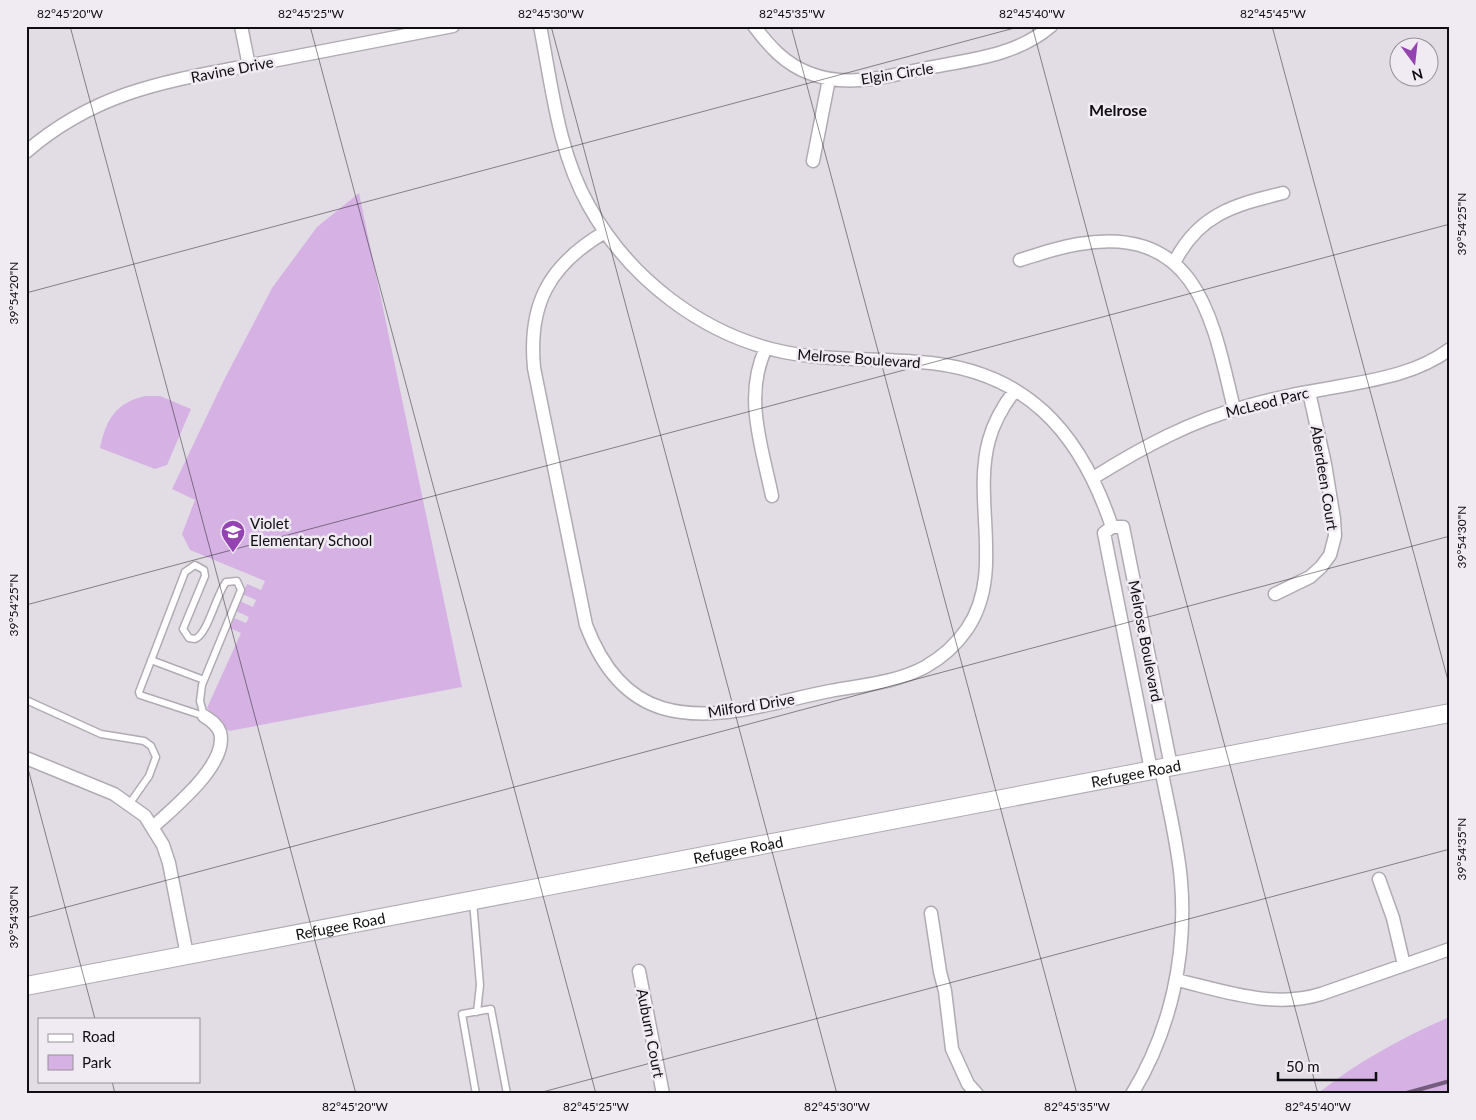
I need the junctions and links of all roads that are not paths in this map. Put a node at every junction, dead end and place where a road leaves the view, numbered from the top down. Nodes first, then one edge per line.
1 (241, 26) edge
2 (453, 26) edge
3 (540, 26) edge
4 (754, 26) edge
5 (1051, 26) edge
6 (249, 66) junction
7 (829, 79) junction
8 (26, 152) edge
9 (814, 161) dead end
10 (1283, 193) dead end
11 (605, 232) junction
12 (1020, 260) dead end
13 (1174, 263) junction
14 (766, 348) junction
15 (1450, 349) edge
16 (1015, 390) junction
17 (1309, 392) junction
18 (1234, 409) junction
19 (1093, 478) junction
20 (772, 496) dead end
21 (1112, 527) junction
22 (1275, 594) dead end
23 (151, 660) junction
24 (204, 680) junction
25 (26, 700) edge
26 (1450, 713) edge
27 (204, 716) junction
28 (26, 758) edge
29 (1161, 768) junction
30 (130, 804) junction
31 (153, 827) junction
32 (1380, 879) dead end
33 (472, 900) junction
34 (931, 913) dead end
35 (1450, 949) edge
36 (187, 955) junction
37 (1404, 964) junction
38 (639, 971) dead end
39 (1177, 980) junction
40 (26, 986) edge
41 (477, 1012) junction
42 (476, 1094) edge
43 (507, 1094) edge
44 (662, 1094) edge
45 (976, 1094) edge
46 (1132, 1094) edge

1 - 6 street
2 - 6 street, Ravine Drive
3 - 11 street, Melrose Boulevard
4 - 7 street, Elgin Circle
5 - 7 street, Elgin Circle
6 - 8 street, Ravine Drive
7 - 9 street
10 - 13 street
11 - 14 street, Melrose Boulevard
11 - 16 street, Milford Drive
12 - 13 street
13 - 18 street
14 - 16 street, Melrose Boulevard
14 - 20 street
15 - 17 street, McLeod Parc
16 - 19 street, Melrose Boulevard
17 - 18 street, McLeod Parc
17 - 22 street, Aberdeen Court
18 - 19 street, McLeod Parc
19 - 21 street, Melrose Boulevard
21 - 29 street, Melrose Boulevard
21 - 29 street, Melrose Boulevard
23 - 24 lane
23 - 24 lane
23 - 27 lane
24 - 27 lane
25 - 30 lane
26 - 29 main road, Refugee Road
27 - 31 street
28 - 30 street
29 - 33 main road, Refugee Road
29 - 39 street
30 - 31 street
31 - 36 street
32 - 37 street
33 - 36 main road, Refugee Road
33 - 41 lane
34 - 45 street
35 - 37 street
36 - 40 main road, Refugee Road
37 - 39 street
38 - 44 street, Auburn Court
39 - 46 street
41 - 42 lane
41 - 43 lane

